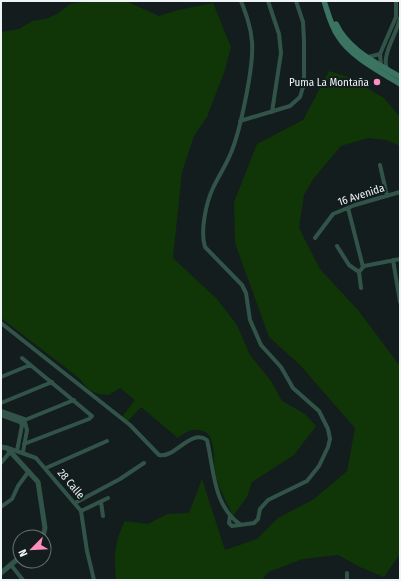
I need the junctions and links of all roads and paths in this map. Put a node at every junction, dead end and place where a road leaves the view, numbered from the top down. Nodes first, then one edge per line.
1 (241, 1) edge
2 (268, 1) edge
3 (296, 1) edge
4 (396, 1) edge
5 (325, 2) edge
6 (400, 18) edge
7 (359, 54) junction
8 (380, 54) junction
9 (368, 57) junction
10 (381, 66) junction
11 (388, 70) junction
12 (400, 79) edge
13 (272, 112) junction
14 (240, 121) junction
15 (380, 165) dead end
16 (400, 192) edge
17 (387, 196) junction
18 (348, 208) junction
19 (315, 238) dead end
20 (337, 246) dead end
21 (400, 259) edge
22 (393, 260) junction
23 (362, 267) junction
24 (359, 272) junction
25 (361, 288) dead end
26 (400, 302) edge
27 (1, 323) edge
28 (22, 358) dead end
29 (30, 365) junction
30 (1, 377) edge
31 (52, 382) junction
32 (74, 400) junction
33 (1, 403) edge
34 (1, 411) edge
35 (1, 415) edge
36 (22, 420) junction
37 (107, 441) dead end
38 (24, 444) junction
39 (1, 446) edge
40 (9, 450) junction
41 (17, 450) junction
42 (23, 452) junction
43 (1, 463) edge
44 (144, 463) dead end
45 (46, 468) junction
46 (30, 471) junction
47 (108, 498) dead end
48 (101, 502) junction
49 (75, 503) junction
50 (1, 507) edge
51 (81, 511) junction
52 (103, 516) dead end
53 (45, 529) edge
54 (11, 565) joint
55 (1, 573) edge
56 (347, 573) dead end
57 (24, 580) edge
58 (94, 580) edge
59 (347, 580) edge

1 - 14 street
2 - 13 street
3 - 13 street
4 - 8 street
5 - 7 main road
6 - 11 street
7 - 9 main road
7 - 12 main road
8 - 9 street
8 - 10 street
9 - 10 main road
10 - 11 main road
10 - 12 street
11 - 12 main road
13 - 14 street
14 - 27 street
15 - 17 street
16 - 17 street, 16 Avenida
17 - 18 street, 16 Avenida
18 - 19 street, 16 Avenida
18 - 23 street
20 - 24 street
21 - 22 street
22 - 23 street
22 - 26 street
23 - 24 street
24 - 25 street
28 - 29 street
29 - 30 street
29 - 31 street
31 - 32 street
31 - 33 street
32 - 36 street
32 - 38 street
34 - 36 street
35 - 36 street
36 - 38 street
36 - 41 street
37 - 45 street
38 - 42 street
39 - 40 street
40 - 41 street, 28 Calle
40 - 43 street
40 - 46 street
41 - 42 street, 28 Calle
42 - 45 street, 28 Calle
44 - 49 street
45 - 49 street, 28 Calle
46 - 50 street
46 - 53 street
47 - 48 street
48 - 51 street
48 - 52 street
49 - 51 street, 28 Calle
51 - 58 street, 28 Calle
54 - 55 street
54 - 57 street
56 - 59 street

